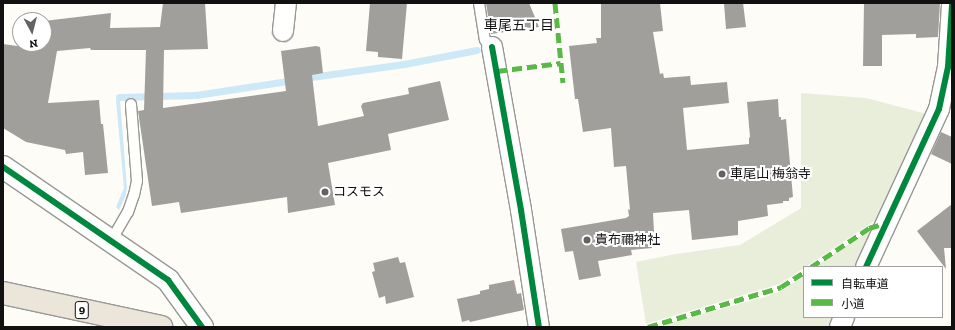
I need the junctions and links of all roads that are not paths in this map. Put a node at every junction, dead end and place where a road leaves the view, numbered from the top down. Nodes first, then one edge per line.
1 (286, 3) edge
2 (479, 3) edge
3 (952, 5) edge
4 (283, 31) dead end
5 (492, 47) joint
6 (131, 104) dead end
7 (946, 105) edge
8 (3, 167) edge
9 (111, 241) junction
10 (866, 266) edge
11 (3, 293) edge
12 (161, 327) edge
13 (202, 327) edge
14 (540, 327) edge

1 - 4 street
2 - 5 lane
3 - 7 street
5 - 14 street
6 - 9 lane
7 - 10 street
8 - 9 street
9 - 13 street
11 - 12 highway, 9

